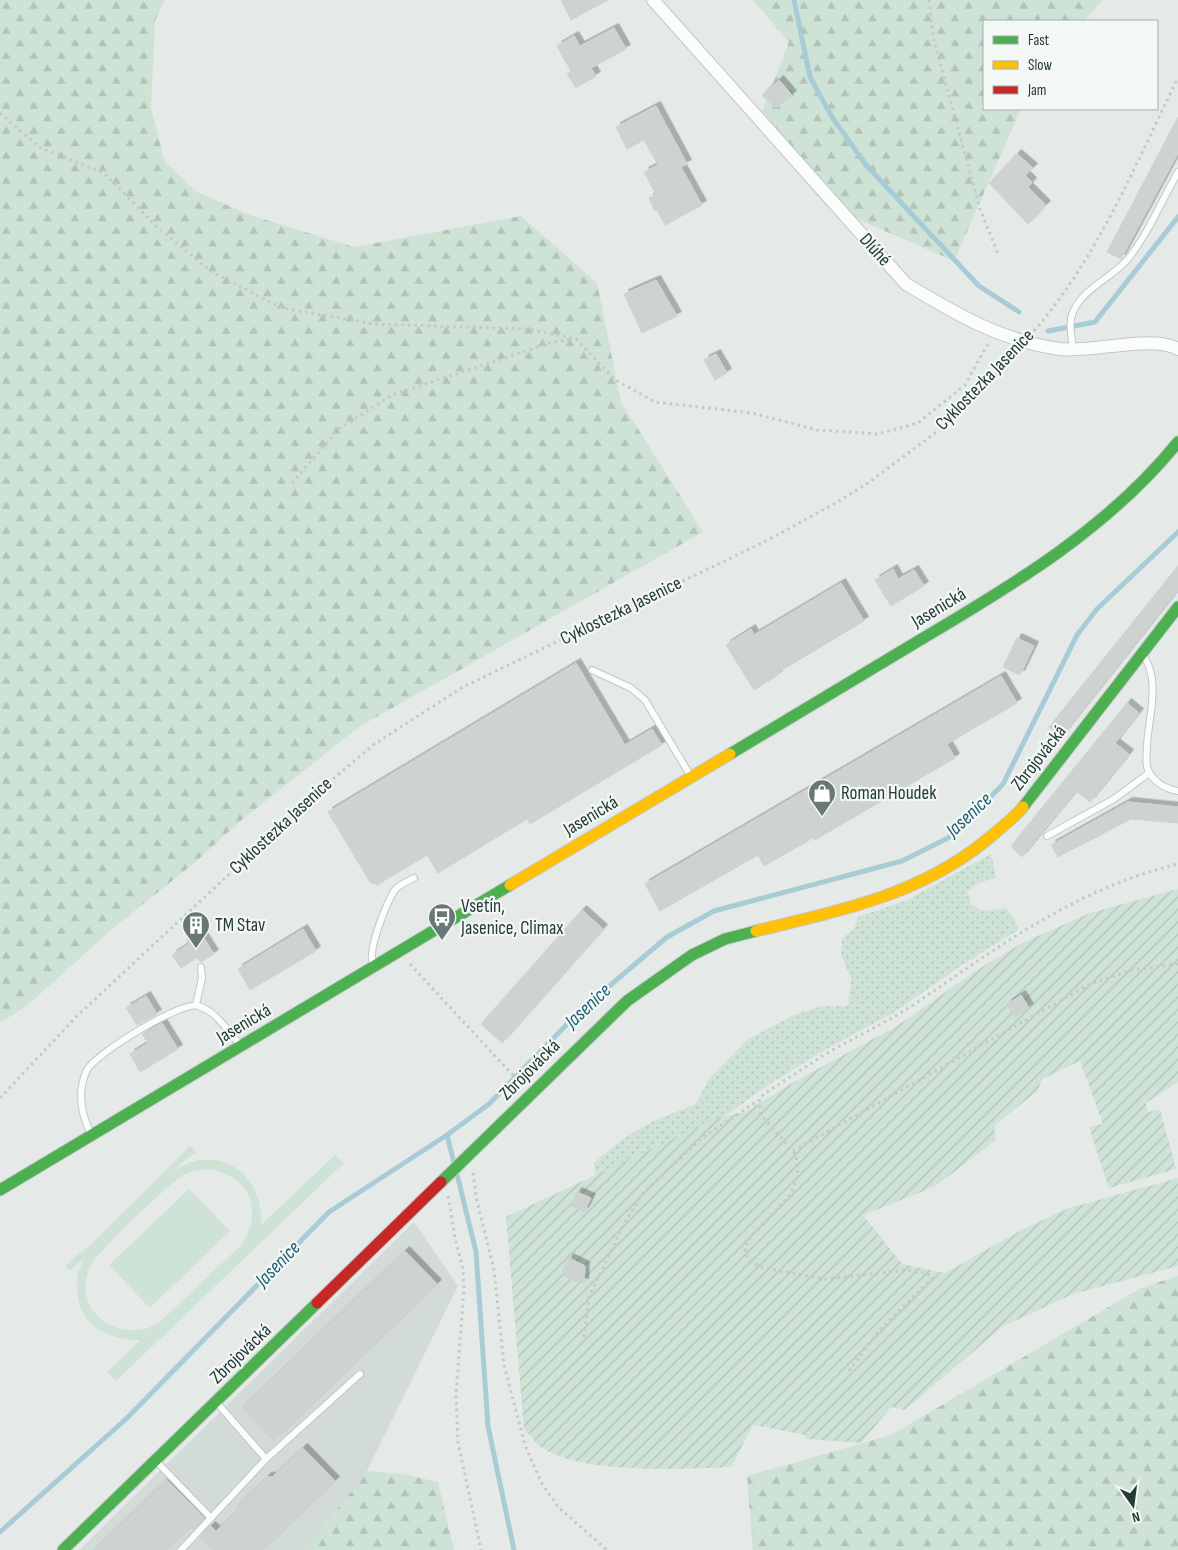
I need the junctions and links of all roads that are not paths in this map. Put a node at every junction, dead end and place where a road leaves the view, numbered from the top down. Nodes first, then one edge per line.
1 (653, 0) edge
2 (1178, 172) edge
3 (1072, 343) junction
4 (1178, 350) edge
5 (1178, 442) edge
6 (1178, 607) edge
7 (1143, 654) junction
8 (592, 670) dead end
9 (1149, 773) junction
10 (690, 776) junction
11 (1178, 791) edge
12 (1047, 836) dead end
13 (414, 878) dead end
14 (374, 966) junction
15 (201, 967) dead end
16 (196, 1006) junction
17 (240, 1046) junction
18 (91, 1135) junction
19 (0, 1190) edge
20 (360, 1374) dead end
21 (216, 1402) junction
22 (266, 1459) junction
23 (155, 1460) junction
24 (211, 1518) junction
25 (63, 1550) edge
26 (181, 1550) edge

1 - 3 street, Dlúhé
2 - 3 lane
3 - 4 street, Dlúhé
5 - 10 street, Jasenická
6 - 7 street, Zbrojovácká
7 - 9 lane
7 - 21 street, Zbrojovácká
8 - 10 lane
9 - 11 lane
9 - 12 lane
10 - 14 street, Jasenická
13 - 14 lane
14 - 17 street, Jasenická
15 - 16 lane
16 - 17 lane
16 - 18 lane
17 - 18 street, Jasenická
18 - 19 street, Jasenická
20 - 22 lane
21 - 22 lane
21 - 23 street, Zbrojovácká
22 - 24 lane
23 - 24 lane
23 - 25 street, Zbrojovácká
24 - 26 lane

